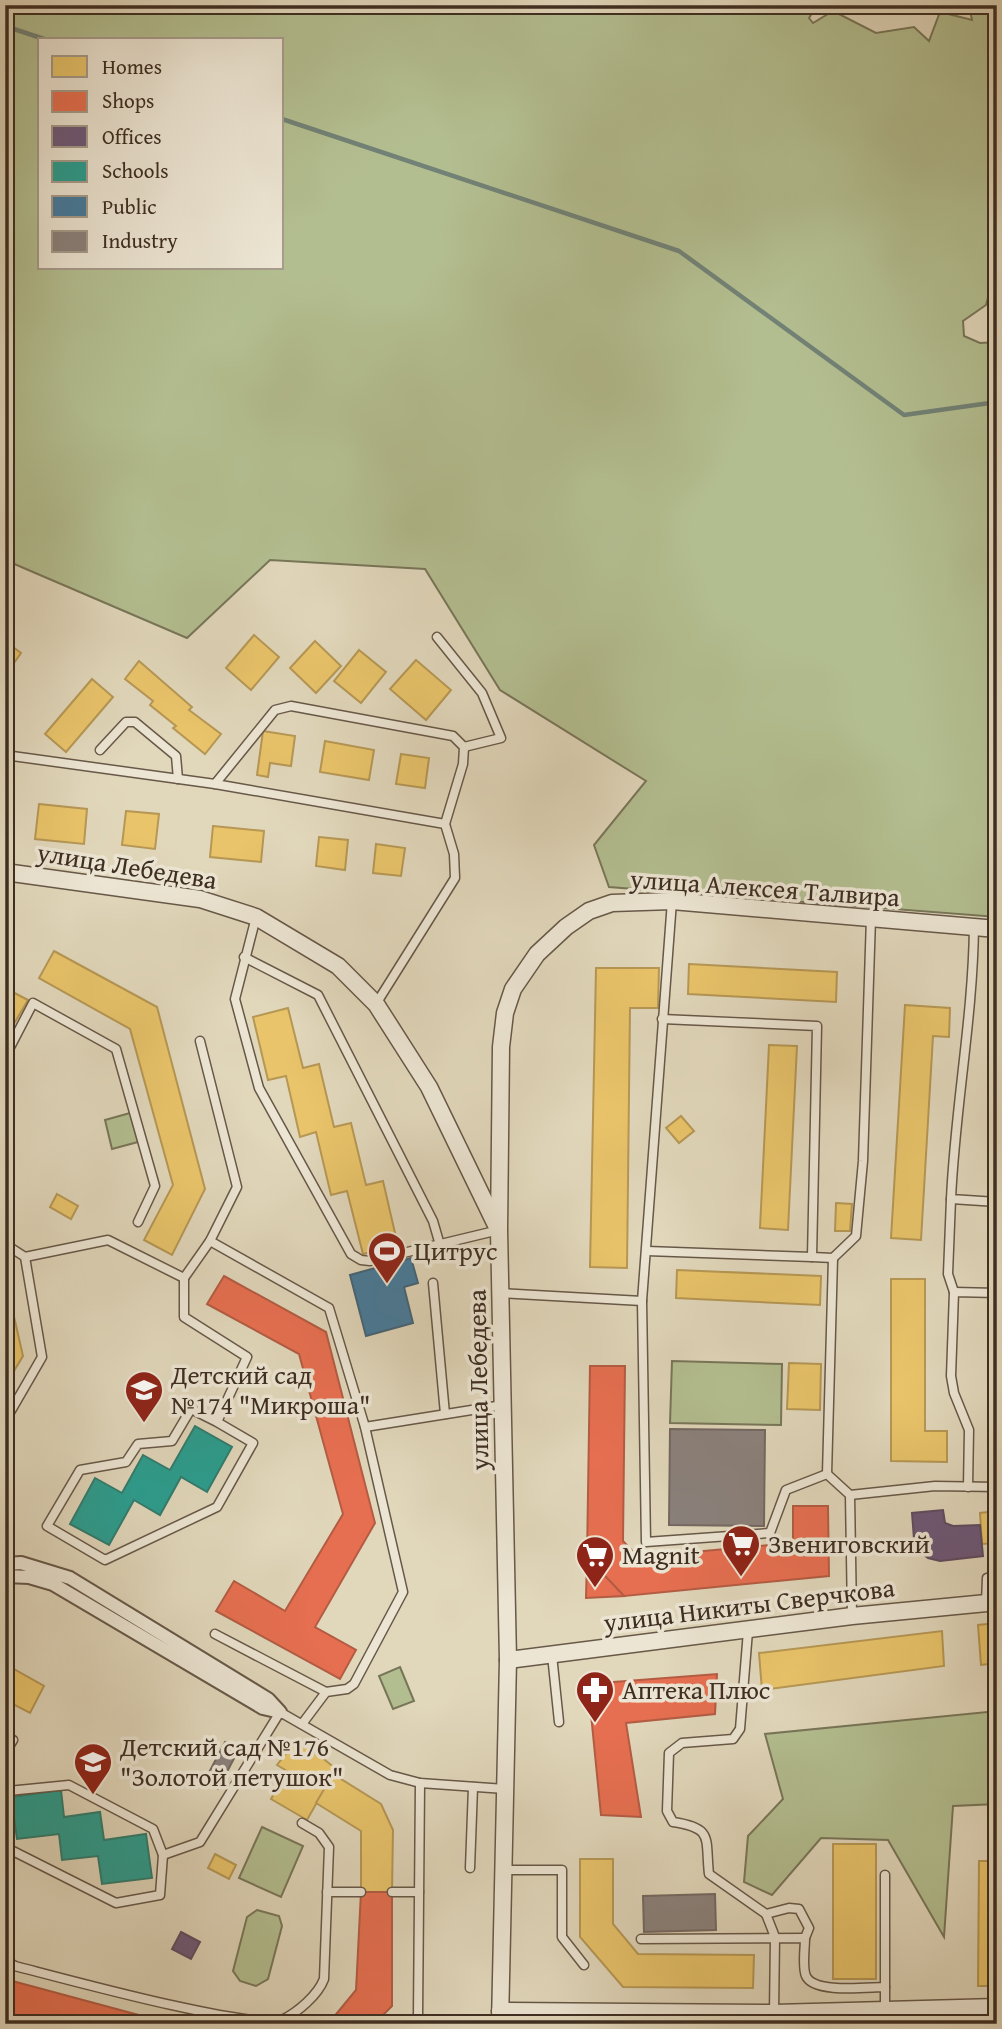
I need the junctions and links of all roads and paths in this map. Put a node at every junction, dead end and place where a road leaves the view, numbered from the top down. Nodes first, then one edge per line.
1 (437, 637) dead end
2 (464, 747) junction
3 (100, 750) dead end
4 (5, 755) edge
5 (178, 779) junction
6 (215, 784) junction
7 (445, 824) junction
8 (5, 872) edge
9 (672, 901) junction
10 (256, 917) junction
11 (871, 918) junction
12 (974, 926) junction
13 (997, 929) edge
14 (244, 957) junction
15 (376, 1004) junction
16 (662, 1019) junction
17 (200, 1041) dead end
18 (5, 1057) edge
19 (951, 1199) junction
20 (997, 1202) edge
21 (138, 1222) dead end
22 (499, 1230) junction
23 (210, 1241) junction
24 (5, 1244) edge
25 (440, 1245) junction
26 (647, 1251) junction
27 (24, 1257) junction
28 (812, 1257) junction
29 (833, 1258) junction
30 (184, 1278) junction
31 (433, 1283) dead end
32 (954, 1292) junction
33 (500, 1293) junction
34 (997, 1293) edge
35 (642, 1301) junction
36 (503, 1405) junction
37 (445, 1414) junction
38 (5, 1421) edge
39 (217, 1422) junction
40 (365, 1427) junction
41 (827, 1474) junction
42 (968, 1487) junction
43 (997, 1488) edge
44 (850, 1495) junction
45 (5, 1564) edge
46 (5, 1576) edge
47 (997, 1576) edge
48 (991, 1603) edge
49 (852, 1616) junction
50 (748, 1631) junction
51 (215, 1634) dead end
52 (552, 1655) junction
53 (508, 1660) junction
54 (326, 1692) junction
55 (280, 1712) junction
56 (559, 1722) dead end
57 (302, 1724) junction
58 (5, 1736) edge
59 (5, 1753) edge
60 (420, 1783) junction
61 (473, 1787) junction
62 (505, 1789) junction
63 (5, 1795) edge
64 (302, 1823) dead end
65 (5, 1847) edge
66 (163, 1856) junction
67 (470, 1868) dead end
68 (504, 1870) junction
69 (885, 1875) dead end
70 (327, 1892) junction
71 (360, 1892) dead end
72 (392, 1892) dead end
73 (419, 1892) junction
74 (766, 1914) junction
75 (775, 1937) junction
76 (805, 1938) junction
77 (641, 1939) dead end
78 (5, 1960) edge
79 (584, 1965) dead end
80 (885, 1987) junction
81 (997, 2007) edge
82 (885, 2012) junction
83 (775, 2013) junction
84 (500, 2017) edge
85 (675, 2018) edge
86 (836, 2018) edge
87 (410, 2024) edge

1 - 2 lane
2 - 6 lane
2 - 7 lane
3 - 5 lane
4 - 5 lane
5 - 6 lane
6 - 7 lane
7 - 15 lane
8 - 10 street, улица Лебедева
9 - 11 street, улица Алексея Талвира
9 - 16 lane
9 - 22 street, улица Алексея Талвира
10 - 14 lane
10 - 15 street, улица Лебедева
11 - 12 street, улица Алексея Талвира
11 - 29 lane
12 - 13 street, улица Алексея Талвира
12 - 19 lane
14 - 25 lane
14 - 25 lane
15 - 22 street, улица Лебедева
16 - 26 lane
16 - 28 lane
17 - 23 lane
18 - 21 lane
19 - 20 lane
19 - 32 lane
22 - 25 lane
22 - 33 street, улица Лебедева
23 - 30 lane
23 - 40 lane
24 - 27 lane
26 - 28 lane
26 - 35 lane
27 - 30 lane
27 - 38 lane
28 - 29 lane
29 - 41 lane
30 - 39 lane
31 - 37 lane
32 - 34 lane
32 - 42 lane
33 - 35 lane
33 - 36 street, улица Лебедева
35 - 41 lane
36 - 37 lane
36 - 53 street, улица Лебедева
37 - 40 lane
39 - 39 lane
40 - 54 lane
41 - 44 lane
42 - 43 lane
42 - 44 lane
44 - 49 lane
45 - 55 street
46 - 55 street
47 - 48 lane
48 - 49 street, улица Никиты Сверчкова
49 - 50 street, улица Никиты Сверчкова
50 - 52 street, улица Никиты Сверчкова
50 - 74 lane
51 - 54 lane
52 - 53 street, улица Никиты Сверчкова
52 - 56 lane
53 - 62 street, улица Лебедева
54 - 57 lane
55 - 57 lane
55 - 66 lane
57 - 60 lane
58 - 59 lane
60 - 61 lane
60 - 73 lane
61 - 62 lane
61 - 67 lane
62 - 68 street, улица Лебедева
63 - 66 lane
64 - 70 lane
65 - 66 lane
68 - 79 lane
68 - 84 street, улица Лебедева
69 - 80 lane
70 - 71 lane
70 - 78 lane
72 - 73 lane
73 - 87 lane
74 - 75 lane
74 - 76 lane
75 - 76 lane
75 - 77 lane
75 - 83 lane
76 - 80 lane
80 - 82 lane
81 - 82 street
82 - 86 street
83 - 85 street
83 - 86 street
84 - 85 street

